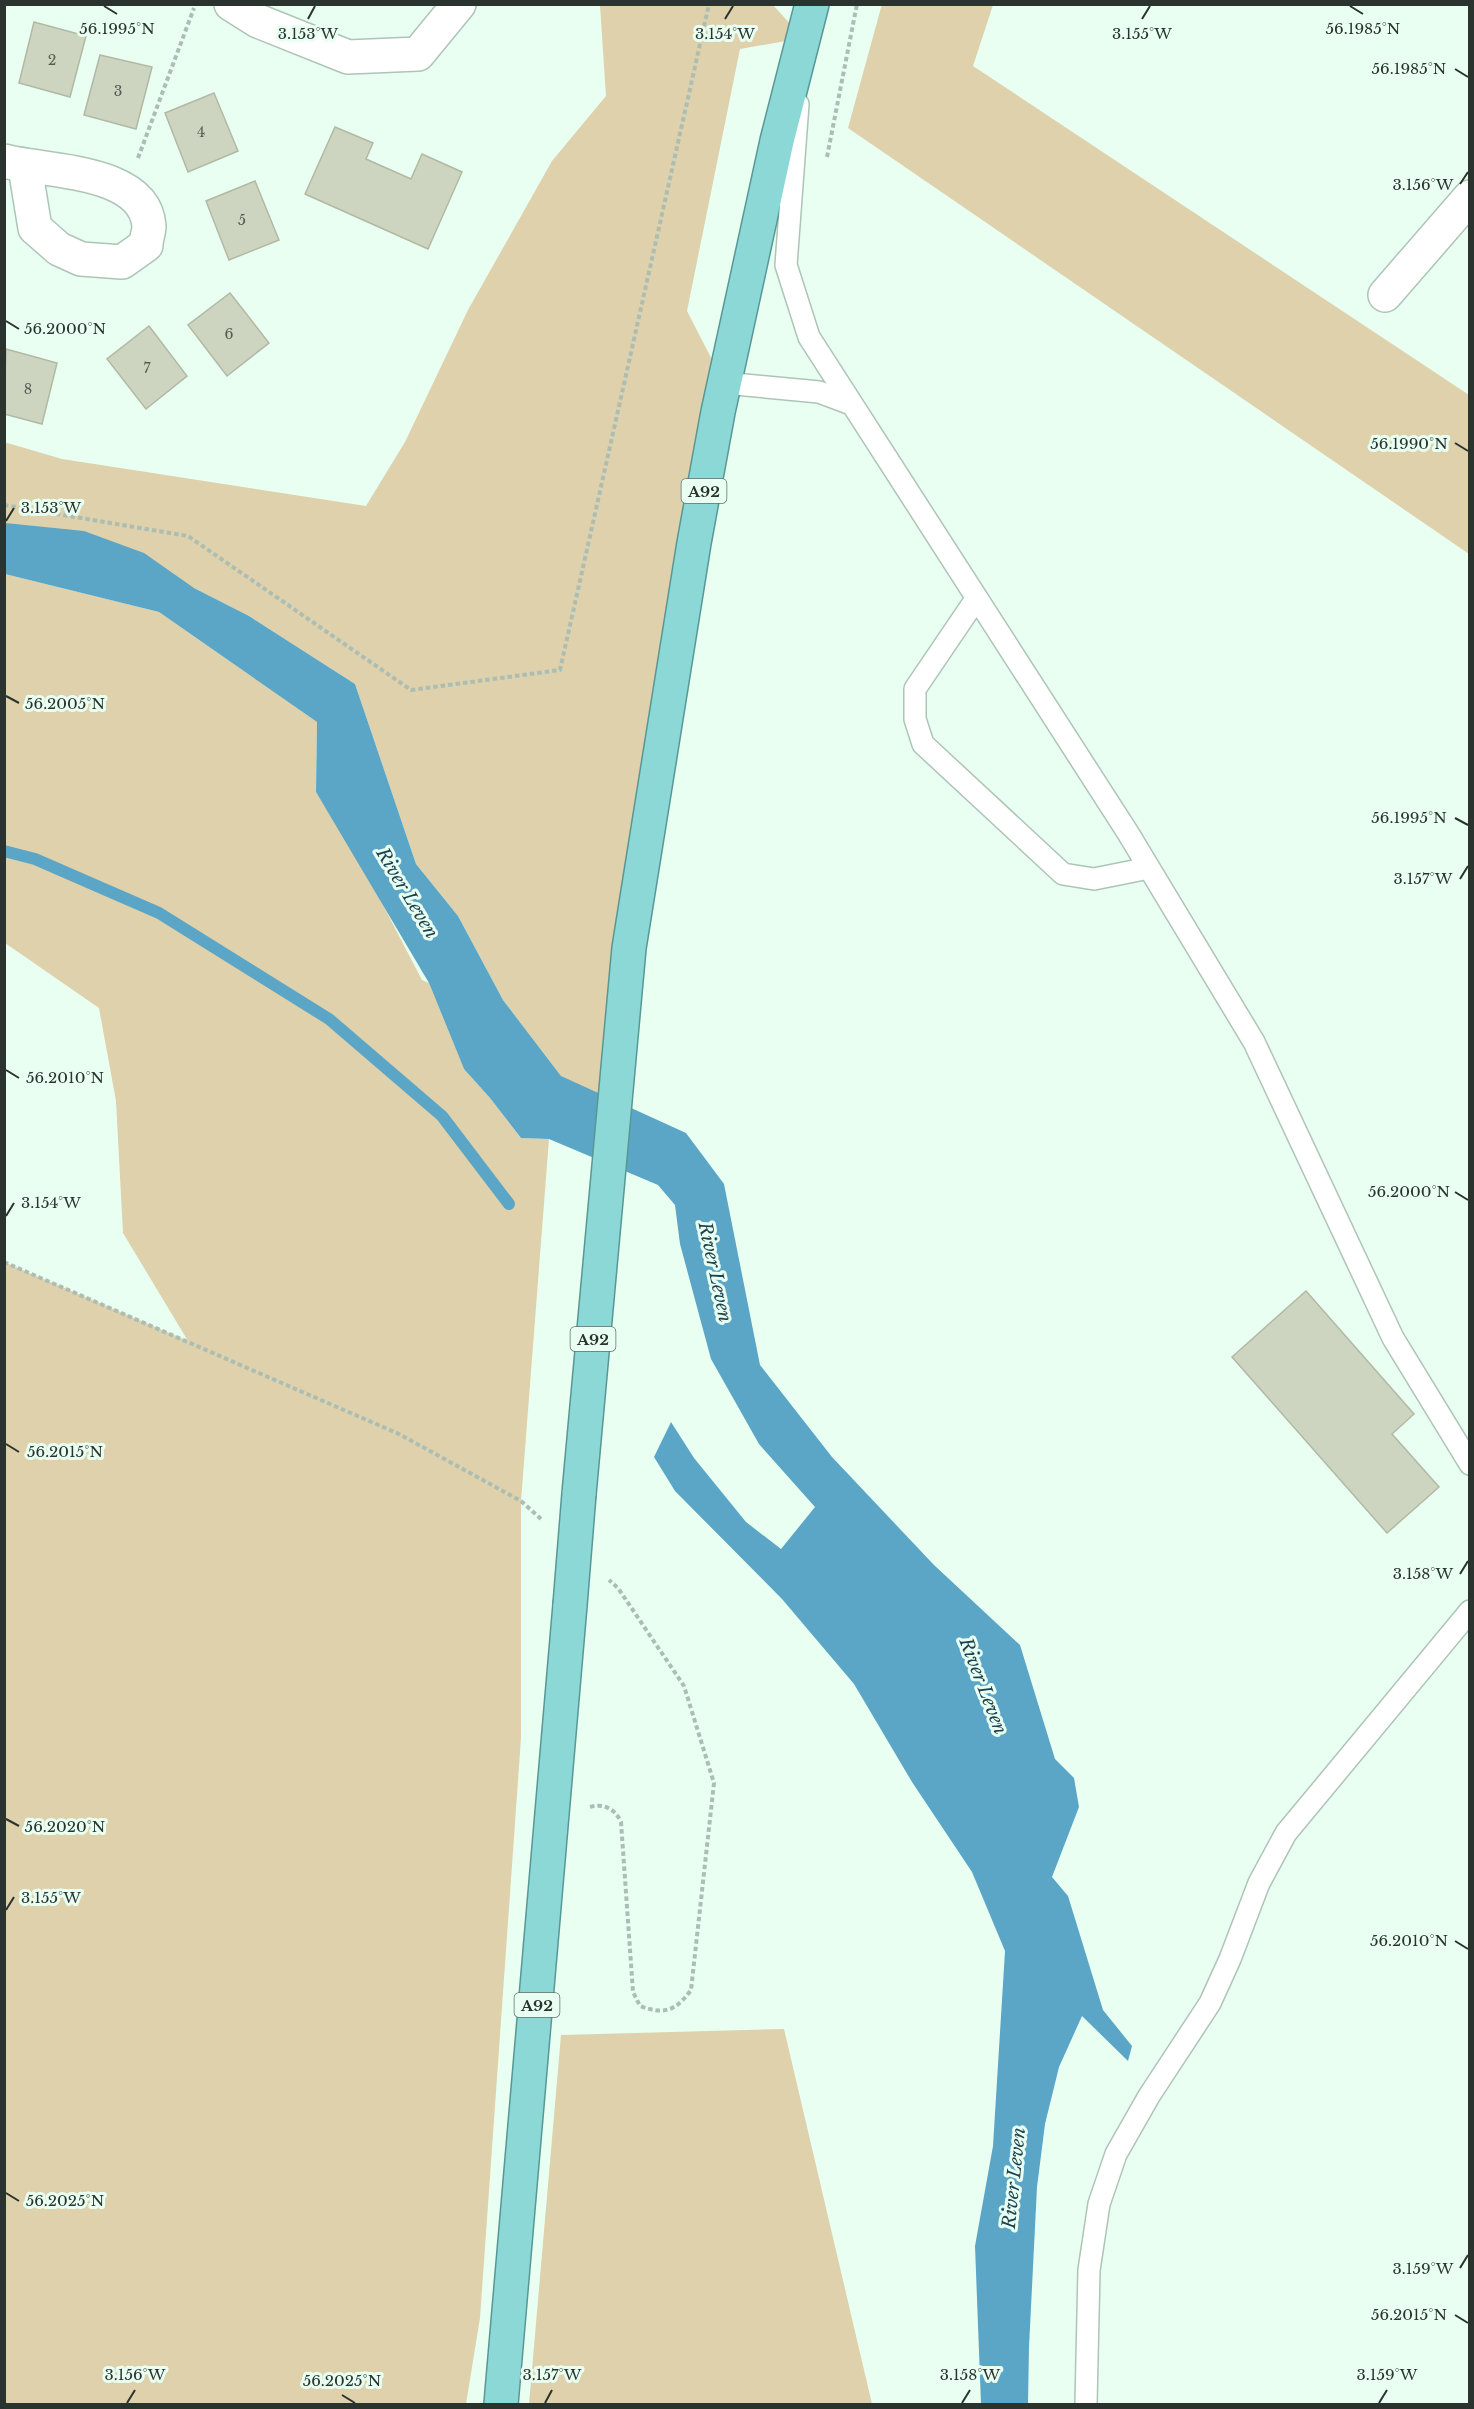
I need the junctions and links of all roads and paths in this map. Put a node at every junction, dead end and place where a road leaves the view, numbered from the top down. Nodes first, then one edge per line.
1 (196, 4) edge
2 (231, 4) edge
3 (459, 4) edge
4 (709, 4) edge
5 (812, 4) edge
6 (803, 38) junction
7 (15, 164) edge
8 (126, 191) junction
9 (1470, 197) edge
10 (1385, 295) dead end
11 (723, 383) junction
12 (851, 404) junction
13 (4, 505) edge
14 (976, 599) junction
15 (1149, 868) junction
16 (4, 1262) edge
17 (1470, 1464) edge
18 (520, 1501) dead end
19 (618, 1588) dead end
20 (1470, 1611) edge
21 (585, 1809) dead end
22 (501, 2404) edge
23 (1086, 2404) edge

1 - 8 path
2 - 3 street
4 - 13 path
5 - 6 highway, A92
6 - 11 highway, A92
6 - 12 lane
7 - 8 street
7 - 8 street
9 - 10 street
11 - 12 lane
11 - 22 highway, A92, bridge
12 - 14 lane
14 - 15 lane
14 - 15 lane
15 - 17 lane
16 - 18 path
19 - 21 path
20 - 23 lane

